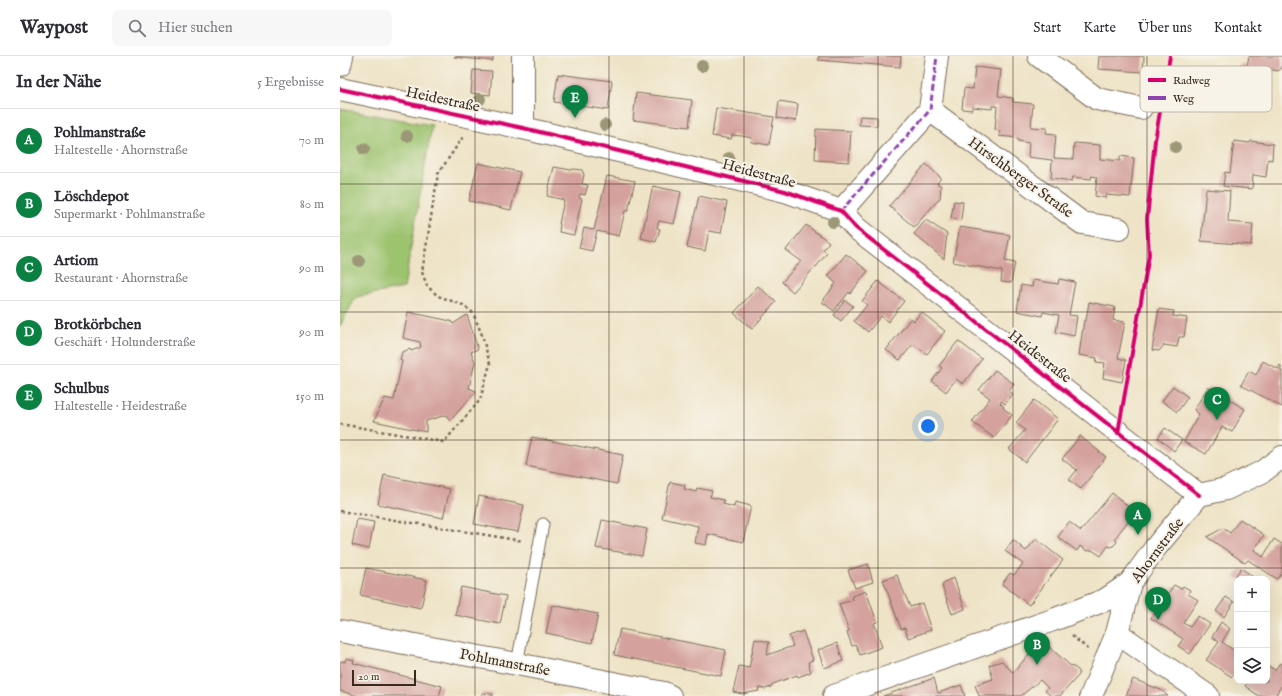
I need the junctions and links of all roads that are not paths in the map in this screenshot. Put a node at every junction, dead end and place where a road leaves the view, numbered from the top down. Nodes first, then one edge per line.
1 (342, 56) edge
2 (523, 56) edge
3 (937, 56) edge
4 (1038, 56) edge
5 (340, 65) edge
6 (340, 89) edge
7 (1140, 108) edge
8 (930, 110) junction
9 (523, 128) junction
10 (841, 211) junction
11 (1119, 229) dead end
12 (1282, 457) edge
13 (1199, 495) junction
14 (543, 524) dead end
15 (1130, 582) junction
16 (340, 631) edge
17 (1117, 632) junction
18 (517, 664) junction
19 (670, 696) edge
20 (834, 696) edge
21 (1091, 696) edge
22 (1208, 696) edge

1 - 5 street
2 - 9 street
3 - 8 street
4 - 7 street
6 - 9 street, Heidestraße
8 - 10 street
8 - 11 street, Hirschberger Straße
9 - 10 street, Heidestraße
10 - 13 street, Heidestraße
12 - 13 street
13 - 15 street, Ahornstraße
14 - 18 lane
15 - 17 street, Ahornstraße
15 - 20 street
16 - 18 street, Pohlmanstraße
17 - 21 street, Ahornstraße
17 - 22 street
18 - 19 street, Pohlmanstraße

